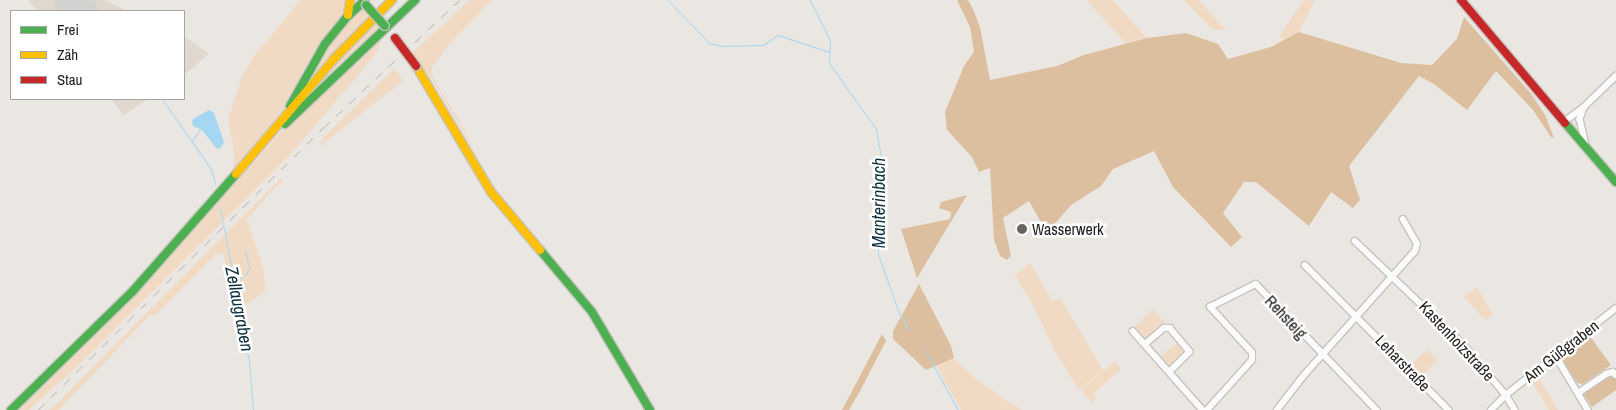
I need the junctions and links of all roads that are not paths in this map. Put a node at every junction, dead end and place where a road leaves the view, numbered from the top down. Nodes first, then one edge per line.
1 (350, 0) edge
2 (392, 0) edge
3 (415, 0) edge
4 (1461, 0) edge
5 (364, 1) edge
6 (348, 16) junction
7 (387, 27) junction
8 (1616, 76) edge
9 (1584, 107) junction
10 (1580, 119) junction
11 (1566, 123) junction
12 (268, 138) junction
13 (1589, 151) junction
14 (251, 158) junction
15 (1616, 182) edge
16 (1403, 220) dead end
17 (1355, 241) dead end
18 (1305, 265) dead end
19 (1394, 277) junction
20 (1616, 308) edge
21 (1357, 316) junction
22 (1133, 331) dead end
23 (1145, 344) junction
24 (1322, 355) junction
25 (1556, 356) junction
26 (1170, 372) junction
27 (1616, 375) edge
28 (1578, 393) junction
29 (1506, 395) junction
30 (11, 410) edge
31 (650, 410) edge
32 (1205, 410) edge
33 (1277, 410) edge
34 (1377, 410) edge
35 (1449, 410) edge
36 (1492, 410) edge
37 (1515, 410) edge
38 (1588, 410) edge

1 - 6 main road
2 - 12 main road
3 - 7 main road
4 - 11 main road
5 - 6 main road
5 - 7 main road, bridge
6 - 12 main road
7 - 14 main road
7 - 31 main road, bridge
8 - 9 street
9 - 10 street
9 - 11 street
10 - 11 street
10 - 13 street
11 - 13 main road
12 - 14 main road
13 - 15 main road
14 - 30 main road
16 - 19 street
17 - 19 street, Kastenholzstraße
18 - 21 street, Leharstraße
19 - 21 street
19 - 29 street, Kastenholzstraße
20 - 25 street, Am Güßgraben
21 - 24 street
21 - 35 street, Leharstraße
22 - 23 street
23 - 26 street
23 - 26 street
24 - 32 street, Rehsteig
24 - 33 street
24 - 34 street
25 - 28 street
25 - 29 street, Am Güßgraben
26 - 32 street
27 - 28 street
28 - 38 street
29 - 36 street
29 - 37 street, Kastenholzstraße

